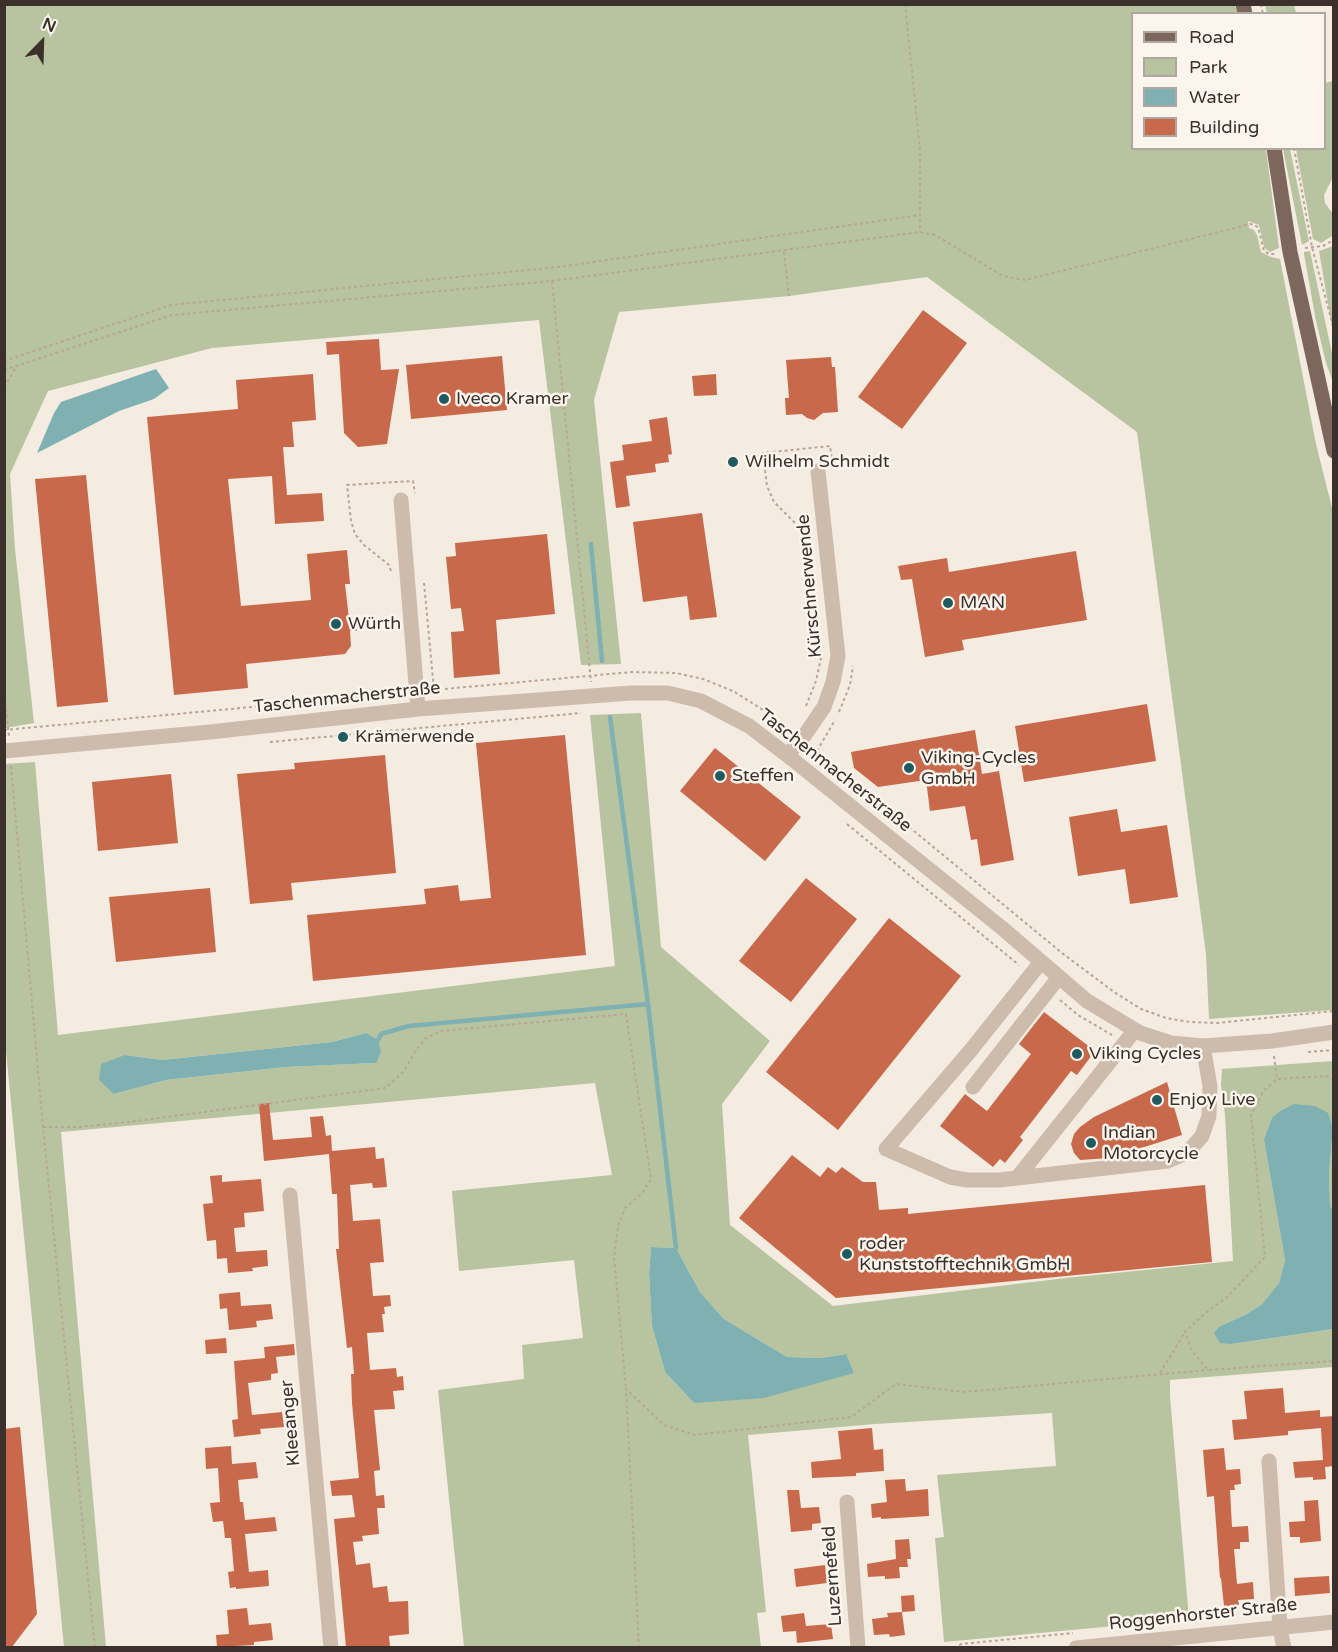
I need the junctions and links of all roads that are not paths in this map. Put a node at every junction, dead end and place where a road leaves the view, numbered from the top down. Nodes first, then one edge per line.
1 (1274, 150) edge
2 (1334, 451) edge
3 (818, 471) dead end
4 (401, 500) dead end
5 (418, 709) junction
6 (7, 750) edge
7 (787, 755) junction
8 (1041, 962) junction
9 (1059, 977) junction
10 (1135, 1030) junction
11 (1334, 1032) edge
12 (1203, 1046) junction
13 (971, 1050) junction
14 (989, 1066) junction
15 (973, 1087) dead end
16 (1017, 1178) junction
17 (290, 1194) dead end
18 (1269, 1461) dead end
19 (848, 1502) dead end
20 (1334, 1622) edge
21 (1280, 1628) junction
22 (331, 1647) edge
23 (858, 1647) edge
24 (1076, 1647) edge
25 (1284, 1647) edge

1 - 2 main road
3 - 7 street, Kürschnerwende
4 - 5 street
5 - 6 street, Taschenmacherstraße
5 - 7 street, Taschenmacherstraße
7 - 8 street, Taschenmacherstraße
8 - 9 street, Taschenmacherstraße
8 - 13 street
9 - 10 street, Taschenmacherstraße
9 - 14 street
10 - 12 street, Taschenmacherstraße
10 - 16 street
11 - 12 street, Taschenmacherstraße
12 - 16 street
13 - 14 street
13 - 16 street
14 - 15 street
17 - 22 street, Kleeanger
18 - 21 street
19 - 23 street, Luzernefeld
20 - 21 street, Roggenhorster Straße
21 - 24 street, Roggenhorster Straße
21 - 25 street

